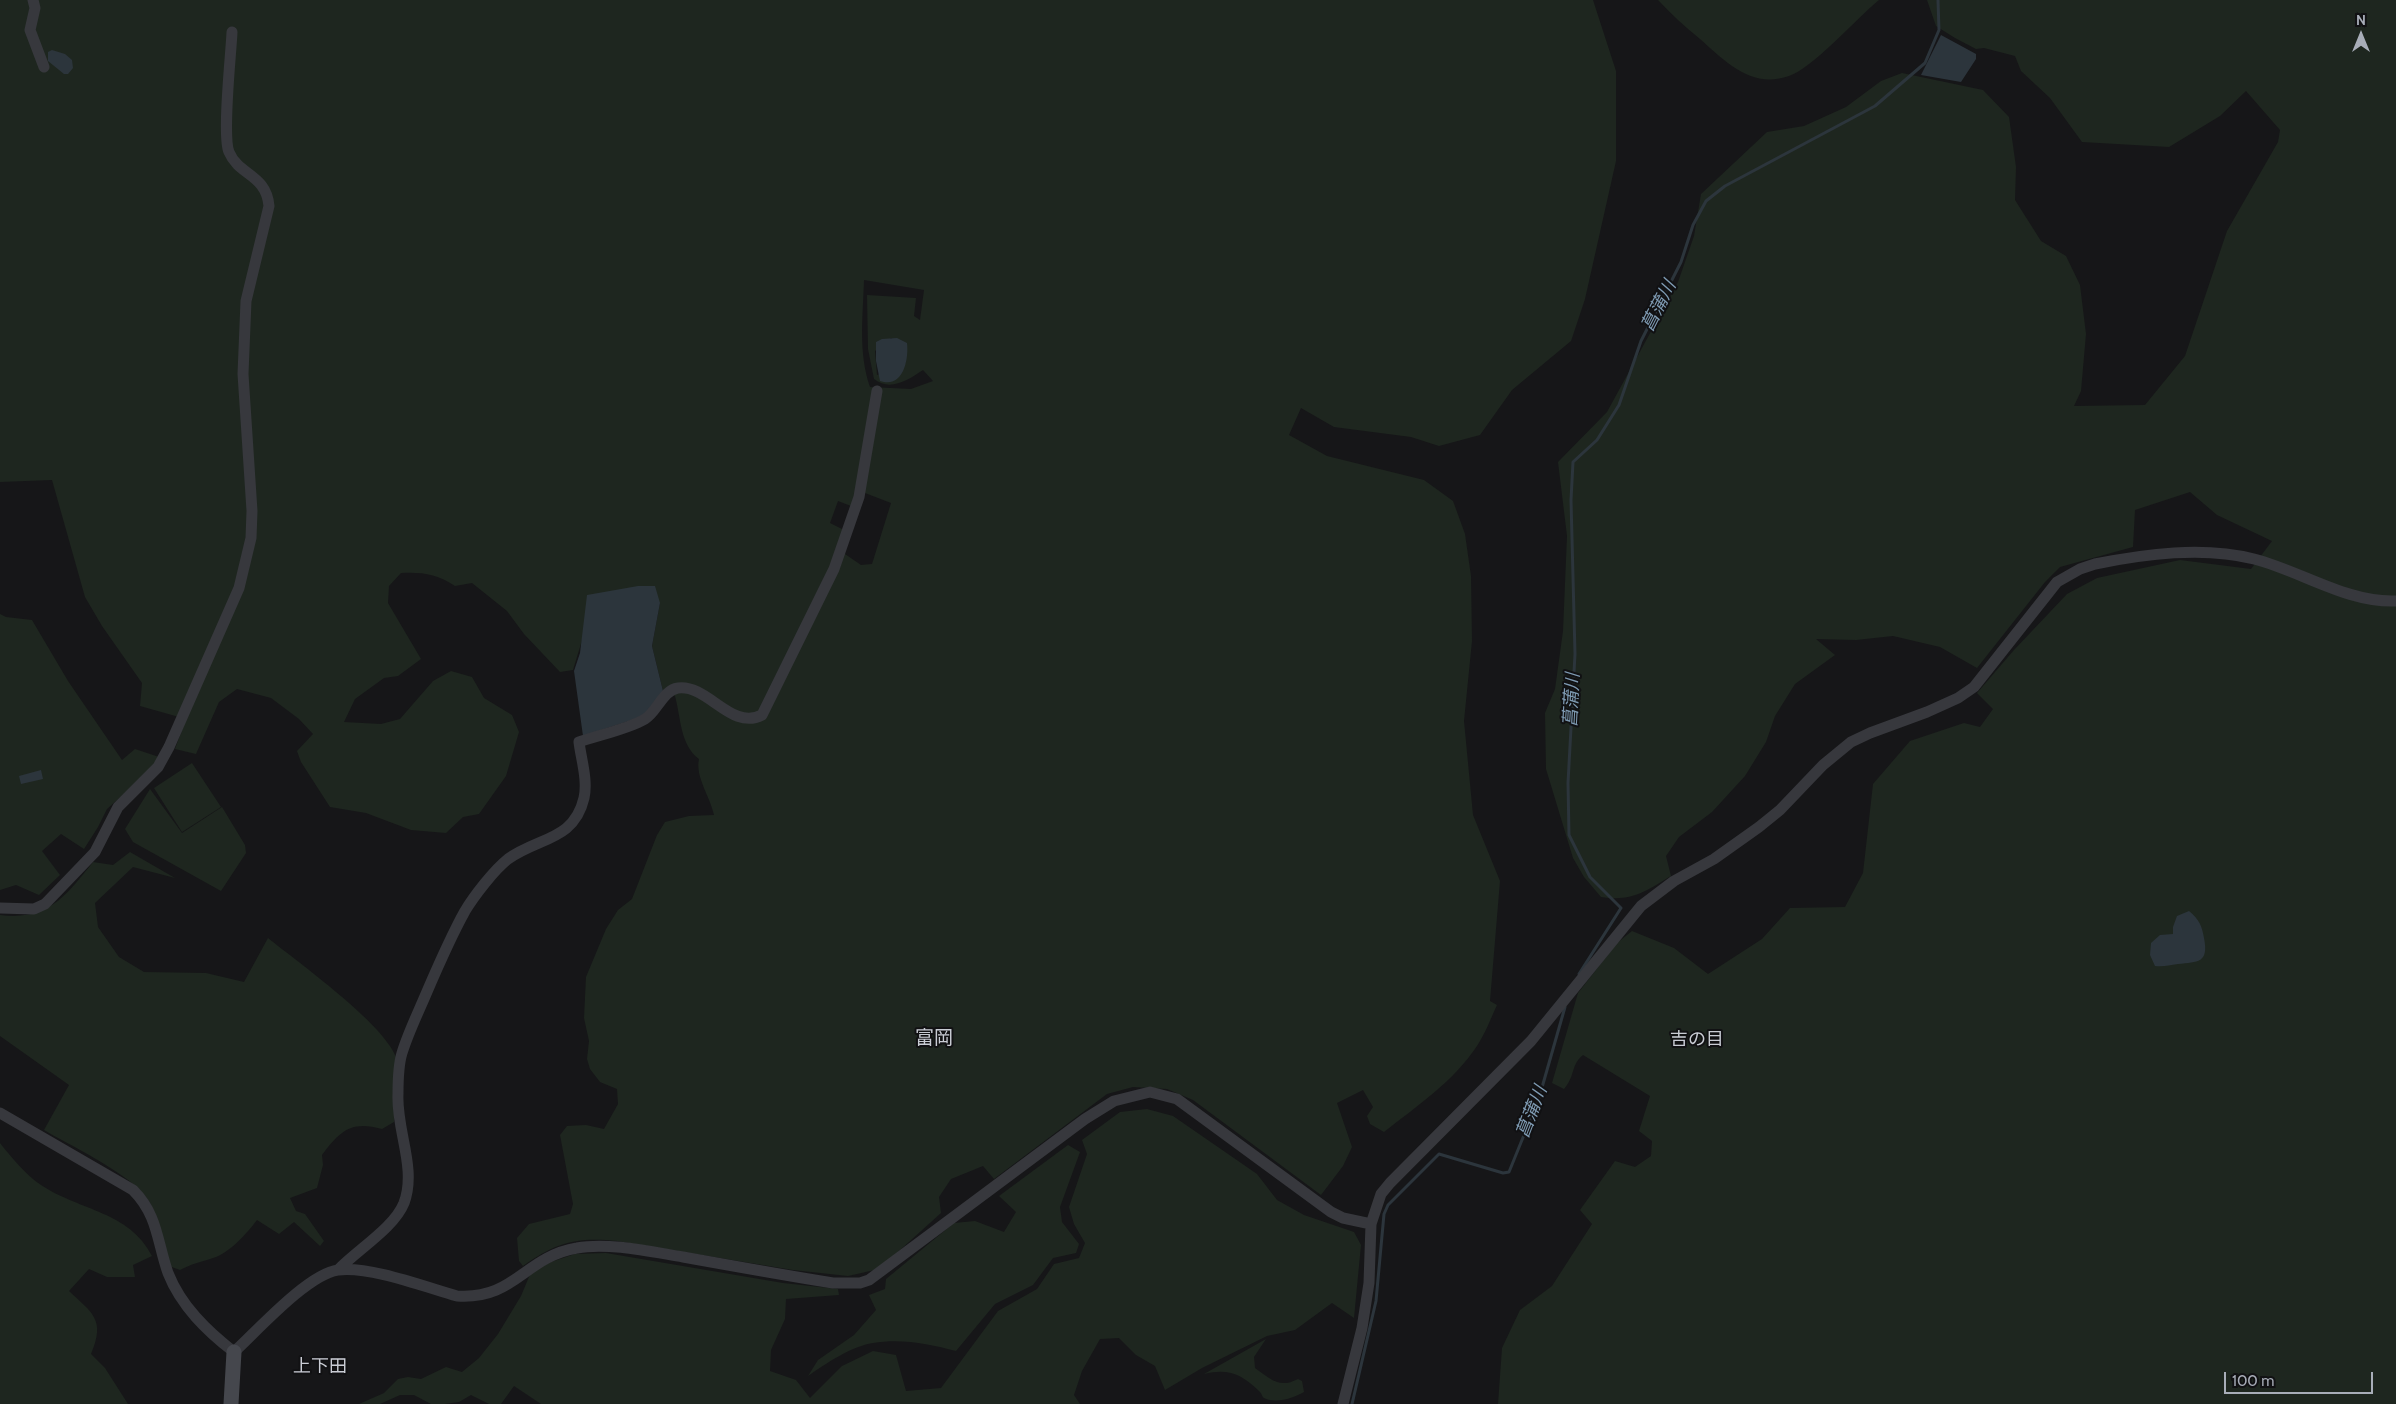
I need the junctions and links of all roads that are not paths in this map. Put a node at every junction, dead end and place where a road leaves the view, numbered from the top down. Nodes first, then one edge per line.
1 (33, 0) edge
2 (232, 32) dead end
3 (44, 67) dead end
4 (877, 391) dead end
5 (2396, 601) edge
6 (0, 908) edge
7 (0, 1113) edge
8 (1371, 1224) junction
9 (338, 1270) junction
10 (234, 1352) junction
11 (231, 1404) edge
12 (1344, 1404) edge

1 - 3 street
2 - 6 street
4 - 9 street
5 - 8 street
7 - 10 street
8 - 9 street
8 - 12 street
9 - 10 street
10 - 11 street

